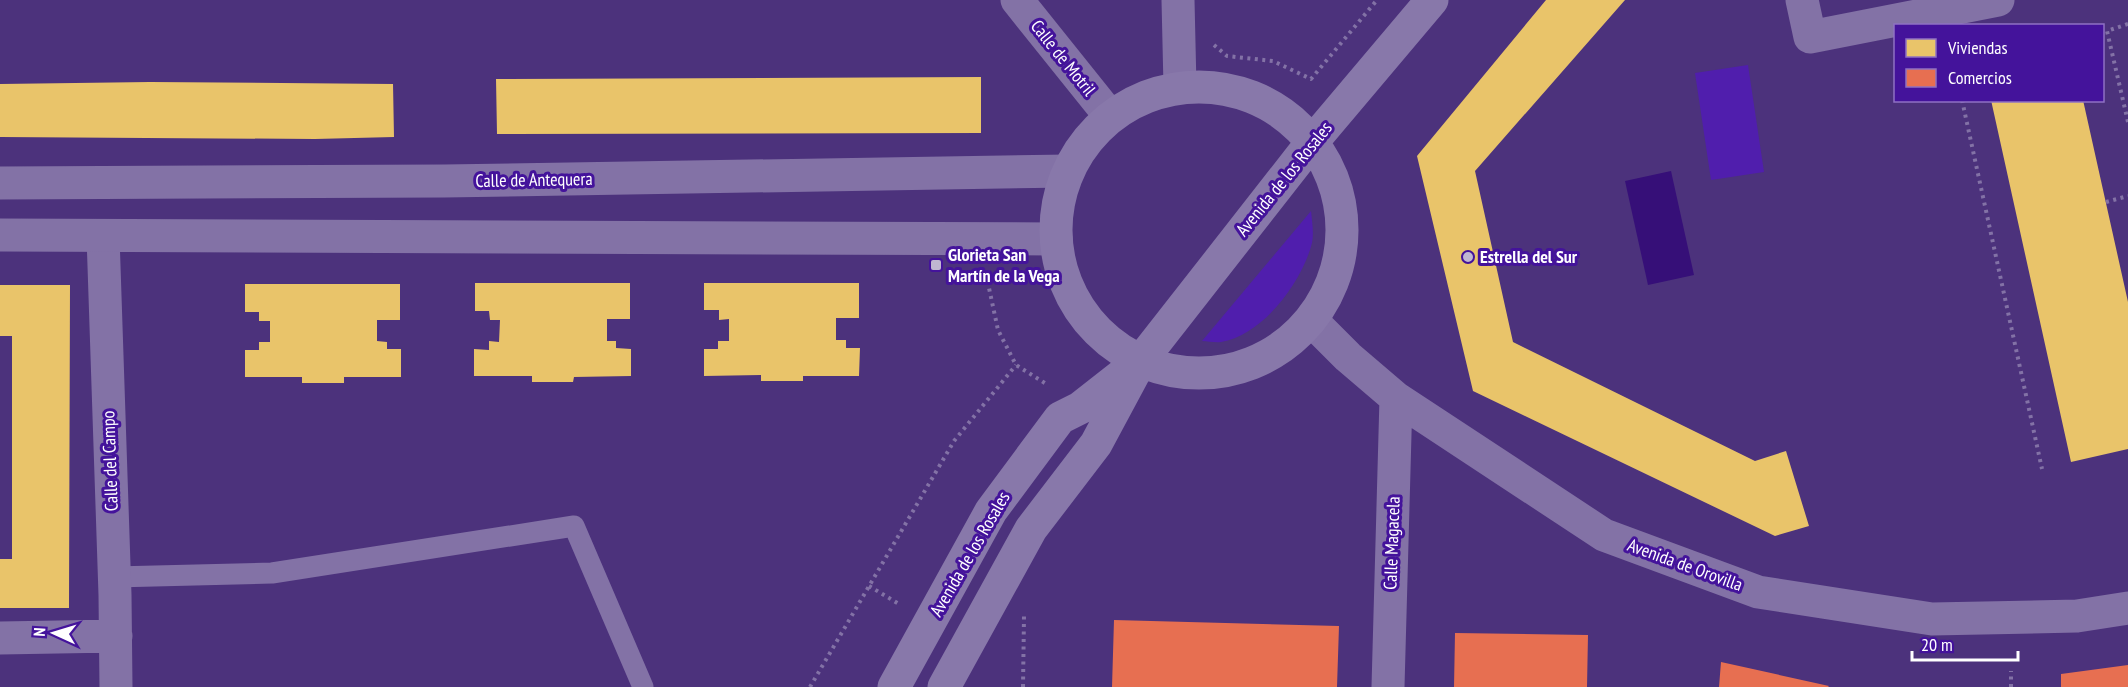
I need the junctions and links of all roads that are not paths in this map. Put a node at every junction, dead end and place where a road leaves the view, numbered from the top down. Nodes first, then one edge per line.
1 (1017, 0) edge
2 (1178, 0) edge
3 (1432, 0) edge
4 (1802, 0) edge
5 (1998, 0) edge
6 (1180, 87) junction
7 (1110, 116) junction
8 (1313, 141) junction
9 (1068, 171) junction
10 (0, 183) edge
11 (0, 235) edge
12 (103, 236) junction
13 (1056, 239) junction
14 (1312, 321) junction
15 (1140, 362) junction
16 (1396, 398) junction
17 (114, 577) junction
18 (2128, 608) edge
19 (116, 636) junction
20 (0, 638) edge
21 (116, 687) edge
22 (643, 687) edge
23 (894, 687) edge
24 (944, 687) edge
25 (1388, 687) edge

1 - 7 street, Calle de Motril
2 - 6 street
3 - 8 main road, Avenida de los Rosales
4 - 5 street
6 - 7 main road
6 - 8 main road
7 - 9 main road
8 - 14 main road
8 - 15 main road, Avenida de los Rosales
9 - 10 street, Calle de Antequera
9 - 13 main road
11 - 12 street
12 - 13 street
12 - 17 street, Calle del Campo
13 - 15 main road
14 - 15 main road
14 - 16 street, Avenida de Orovilla
15 - 23 main road, Avenida de los Rosales
15 - 24 main road, Avenida de los Rosales
16 - 18 street, Avenida de Orovilla
16 - 25 street, Calle Magacela
17 - 19 street, Calle del Campo
17 - 22 lane
19 - 20 street
19 - 21 street, Calle del Campo

